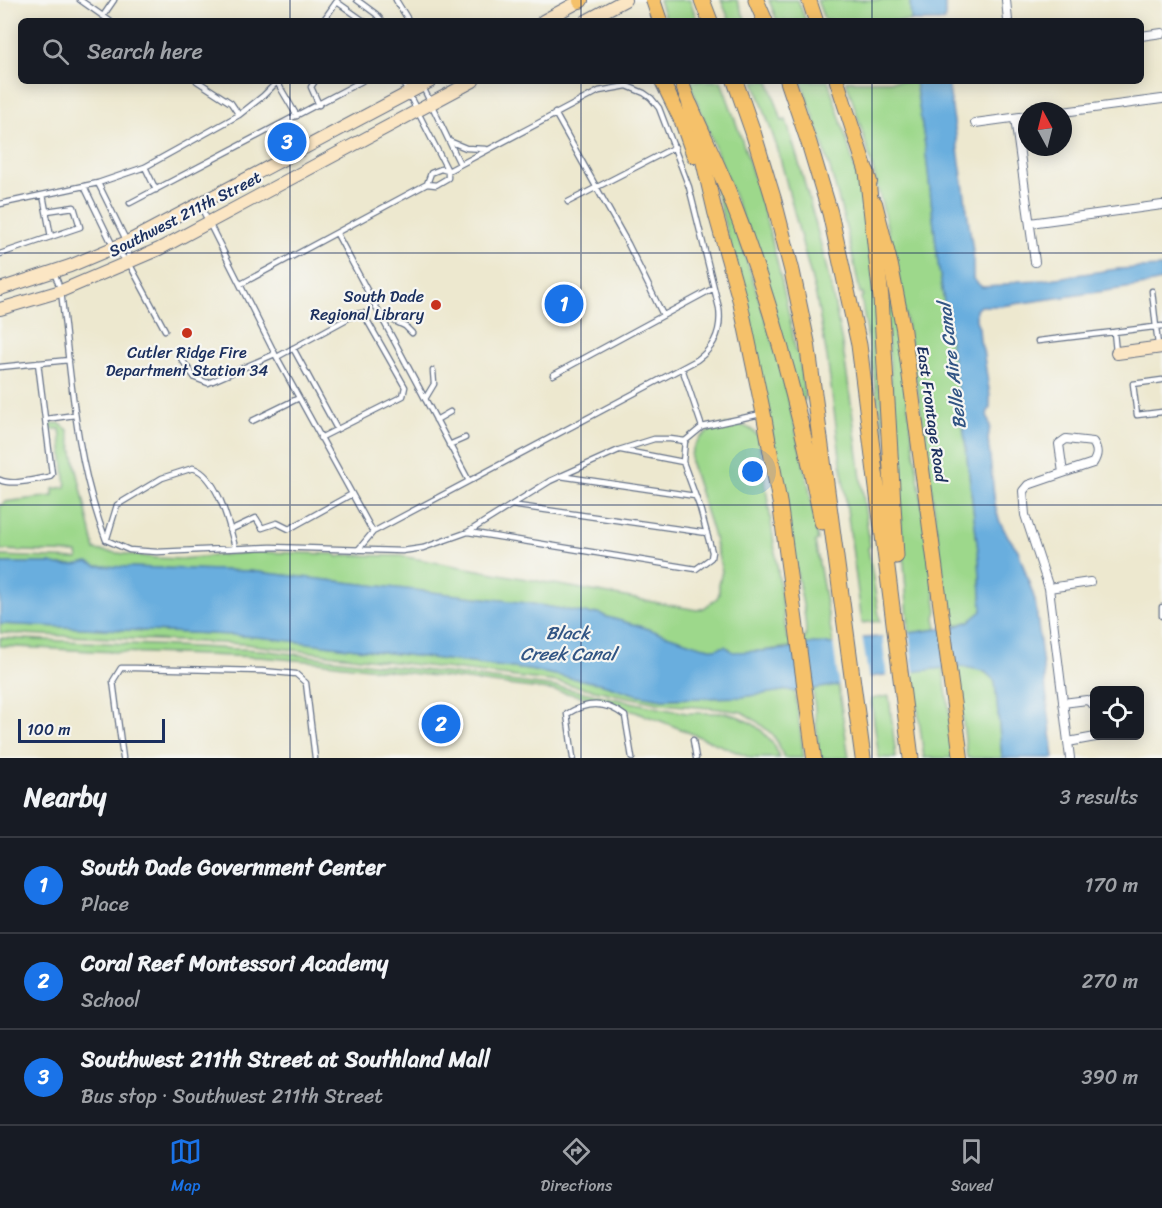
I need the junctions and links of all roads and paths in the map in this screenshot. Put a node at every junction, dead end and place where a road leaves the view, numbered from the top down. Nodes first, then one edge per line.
1 (80, 0) edge
2 (114, 0) edge
3 (357, 0) edge
4 (396, 0) edge
5 (581, 0) edge
6 (625, 0) edge
7 (653, 0) edge
8 (702, 0) edge
9 (756, 0) edge
10 (809, 0) edge
11 (1006, 0) edge
12 (337, 1) edge
13 (103, 16) junction
14 (106, 18) edge
15 (325, 18) edge
16 (360, 18) edge
17 (379, 18) edge
18 (407, 18) edge
19 (548, 18) edge
20 (592, 18) edge
21 (659, 18) edge
22 (709, 18) edge
23 (764, 18) edge
24 (815, 18) edge
25 (1008, 18) edge
26 (1162, 33) edge
27 (1144, 36) edge
28 (202, 84) edge
29 (275, 84) edge
30 (278, 84) edge
31 (313, 84) edge
32 (357, 84) edge
33 (403, 84) edge
34 (423, 84) edge
35 (424, 84) edge
36 (468, 84) edge
37 (663, 84) edge
38 (682, 84) edge
39 (736, 84) edge
40 (789, 84) edge
41 (838, 84) edge
42 (408, 94) junction
43 (1162, 99) edge
44 (431, 104) junction
45 (319, 105) junction
46 (690, 105) junction
47 (417, 111) junction
48 (1072, 111) edge
49 (555, 113) junction
50 (239, 115) junction
51 (297, 116) junction
52 (1015, 118) junction
53 (1018, 118) edge
54 (975, 123) dead end
55 (449, 141) junction
56 (675, 147) junction
57 (489, 149) junction
58 (460, 164) junction
59 (145, 167) junction
60 (448, 171) junction
61 (867, 172) junction
62 (98, 183) junction
63 (427, 184) junction
64 (84, 186) junction
65 (596, 188) junction
66 (156, 190) junction
67 (43, 195) junction
68 (568, 202) dead end
69 (130, 203) dead end
70 (0, 204) edge
71 (200, 205) junction
72 (1162, 205) edge
73 (47, 211) junction
74 (715, 212) junction
75 (210, 222) junction
76 (1030, 223) junction
77 (337, 234) junction
78 (51, 237) junction
79 (127, 242) junction
80 (114, 248) junction
81 (0, 254) edge
82 (1035, 262) dead end
83 (129, 263) junction
84 (54, 272) junction
85 (241, 284) junction
86 (714, 288) junction
87 (0, 289) edge
88 (61, 291) junction
89 (1152, 291) dead end
90 (0, 309) edge
91 (380, 314) junction
92 (663, 315) junction
93 (1159, 326) edge
94 (165, 330) dead end
95 (1113, 332) junction
96 (412, 333) dead end
97 (1038, 341) dead end
98 (1160, 347) edge
99 (293, 348) junction
100 (1117, 353) joint
101 (276, 355) junction
102 (180, 357) dead end
103 (69, 360) junction
104 (38, 363) junction
105 (0, 367) edge
106 (682, 368) junction
107 (433, 371) dead end
108 (552, 375) dead end
109 (1162, 380) edge
110 (299, 398) junction
111 (425, 399) junction
112 (450, 412) dead end
113 (1162, 412) edge
114 (764, 413) junction
115 (75, 415) junction
116 (46, 419) junction
117 (436, 420) junction
118 (252, 421) dead end
119 (702, 427) junction
120 (337, 429) junction
121 (320, 438) junction
122 (465, 438) dead end
123 (685, 441) junction
124 (449, 445) junction
125 (619, 450) junction
126 (683, 462) junction
127 (1063, 473) junction
128 (560, 476) junction
129 (0, 480) edge
130 (469, 482) junction
131 (352, 494) junction
132 (695, 496) junction
133 (511, 505) junction
134 (230, 530) junction
135 (373, 532) junction
136 (468, 532) junction
137 (707, 533) junction
138 (106, 540) junction
139 (235, 547) junction
140 (358, 550) junction
141 (1090, 582) dead end
142 (890, 585) junction
143 (1049, 588) junction
144 (840, 595) junction
145 (1162, 607) edge
146 (1162, 616) edge
147 (1090, 702) edge
148 (1063, 703) junction
149 (1090, 737) edge
150 (693, 740) dead end
151 (1068, 742) junction
152 (123, 758) edge
153 (315, 758) edge
154 (573, 758) edge
155 (632, 758) edge
156 (696, 758) edge
157 (814, 758) edge
158 (863, 758) edge
159 (911, 758) edge
160 (962, 758) edge
161 (1070, 758) edge

1 - 13 lane
2 - 13 lane
3 - 17 lane
4 - 18 lane
5 - 19 main road
6 - 20 main road
7 - 21 main road
8 - 22 highway
9 - 23 highway
10 - 24 main road
11 - 25 street
12 - 15 lane
12 - 16 lane
13 - 14 lane
26 - 27 street
28 - 50 lane
29 - 50 lane
30 - 51 lane
31 - 45 lane
32 - 45 lane
33 - 42 lane
34 - 42 main road, Southwest 211th Street
35 - 44 lane
36 - 44 main road, Southwest 211th Street
37 - 74 main road
38 - 46 main road
39 - 144 highway
40 - 142 highway
41 - 61 main road, East Frontage Road
42 - 47 lane
42 - 71 main road, Southwest 211th Street
43 - 48 street
44 - 47 main road, Southwest 211th Street
44 - 55 lane
45 - 51 lane
46 - 74 main road
46 - 144 highway
47 - 60 lane
47 - 75 main road, Southwest 211th Street
49 - 56 lane
49 - 57 lane
49 - 65 lane
50 - 59 lane
51 - 66 lane
52 - 53 street
52 - 54 street
52 - 76 street
55 - 57 lane
55 - 58 lane
56 - 65 lane
56 - 86 lane
57 - 58 lane
58 - 60 lane
59 - 62 lane
59 - 66 lane
60 - 63 lane
60 - 63 lane
61 - 142 highway
61 - 160 main road, East Frontage Road
62 - 64 lane
62 - 79 lane
63 - 77 lane
64 - 67 lane
64 - 80 lane
65 - 68 lane
65 - 92 lane
66 - 69 lane
67 - 70 lane
67 - 73 lane
71 - 75 lane
71 - 79 main road, Southwest 211th Street
72 - 76 street
73 - 78 lane
73 - 78 lane
74 - 114 main road
75 - 83 main road, Southwest 211th Street
75 - 85 lane
76 - 82 street
77 - 85 lane
77 - 91 lane
78 - 81 lane
79 - 80 main road, Southwest 211th Street
79 - 83 lane
80 - 83 lane
80 - 84 main road, Southwest 211th Street
83 - 88 main road, Southwest 211th Street
83 - 94 lane
84 - 87 main road, Southwest 211th Street
84 - 88 lane
85 - 101 lane
86 - 92 lane
86 - 106 lane
88 - 90 main road, Southwest 211th Street
88 - 103 lane
89 - 93 lane
91 - 96 lane
91 - 111 lane
92 - 108 lane
93 - 95 lane
93 - 98 lane
95 - 97 lane
95 - 100 lane
98 - 100 main road
99 - 101 lane
99 - 120 lane
99 - 120 lane
101 - 102 lane
101 - 110 lane
103 - 104 lane
103 - 115 lane
104 - 105 lane
104 - 116 lane
106 - 119 lane
106 - 130 lane
107 - 111 lane
109 - 113 lane
110 - 118 lane
110 - 121 lane
111 - 117 lane
112 - 117 lane
114 - 119 lane
114 - 157 main road
115 - 116 lane
115 - 138 lane
116 - 129 lane
117 - 124 lane
119 - 123 lane
120 - 121 lane
121 - 131 lane
122 - 124 lane
123 - 125 lane
123 - 126 lane
124 - 130 lane
125 - 126 lane
125 - 128 lane
126 - 132 lane
127 - 127 street
127 - 143 street
128 - 132 lane
128 - 133 lane
130 - 135 lane
131 - 134 lane
131 - 135 lane
132 - 137 lane
133 - 136 lane
133 - 137 lane
134 - 138 lane
134 - 139 lane
135 - 140 lane
136 - 137 lane
136 - 140 lane
138 - 139 lane
139 - 140 lane
141 - 143 street
142 - 159 highway
143 - 148 street
144 - 158 highway
145 - 146 lane
147 - 148 street
148 - 151 street
149 - 151 street
150 - 156 lane
151 - 161 street
152 - 153 lane
154 - 155 lane

